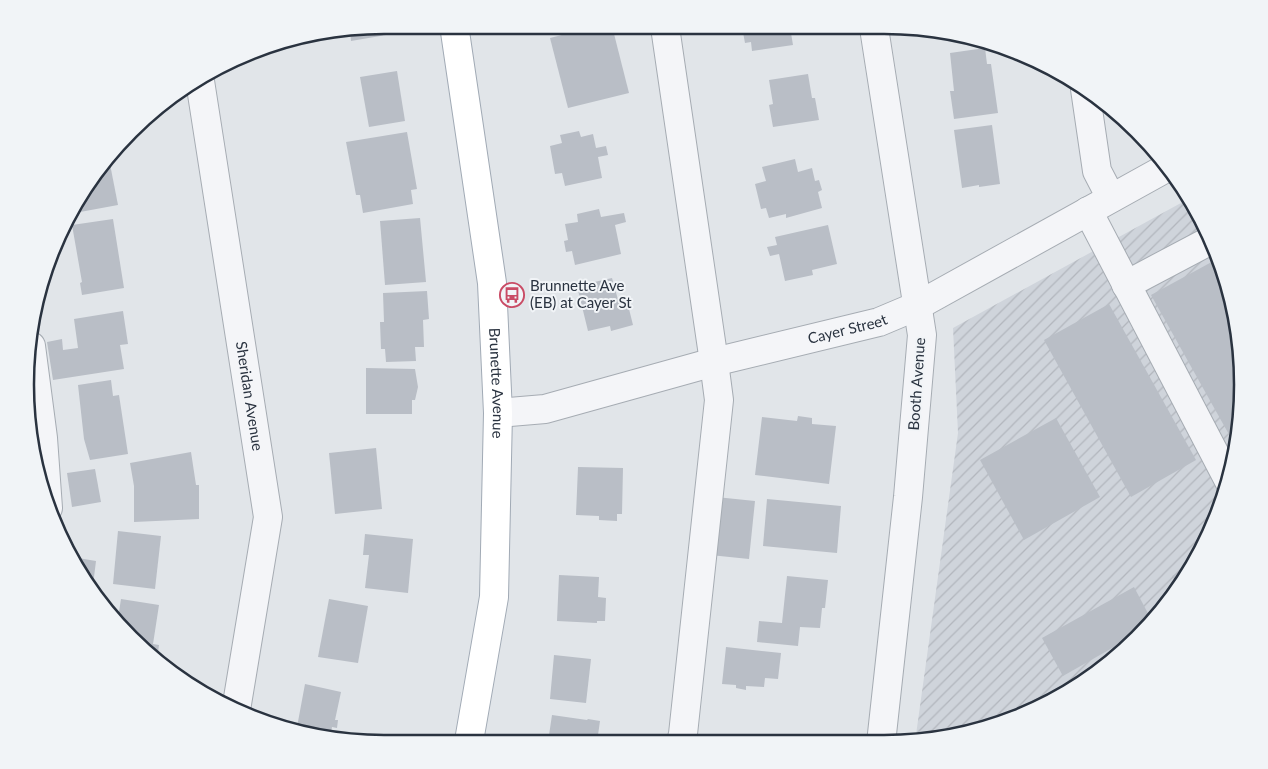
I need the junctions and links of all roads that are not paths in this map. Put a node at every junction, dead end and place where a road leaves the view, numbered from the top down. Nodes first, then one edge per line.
1 (455, 34) edge
2 (666, 34) edge
3 (875, 34) edge
4 (201, 86) edge
5 (1086, 99) edge
6 (1162, 170) edge
7 (1099, 204) junction
8 (1205, 243) edge
9 (1126, 285) junction
10 (918, 306) junction
11 (714, 362) junction
12 (35, 373) edge
13 (498, 413) junction
14 (1223, 471) edge
15 (46, 473) edge
16 (237, 703) edge
17 (470, 735) edge
18 (683, 735) edge
19 (882, 735) edge

1 - 13 main road, Brunette Avenue
2 - 11 street
3 - 10 street, Booth Avenue
4 - 16 street, Sheridan Avenue
5 - 7 street
6 - 7 street, Cayer Street
7 - 9 street
7 - 10 street, Cayer Street
8 - 9 street
9 - 14 street
10 - 11 street, Cayer Street
10 - 19 street, Booth Avenue
11 - 13 street, Cayer Street
11 - 18 street
12 - 15 street
13 - 17 main road, Brunette Avenue

